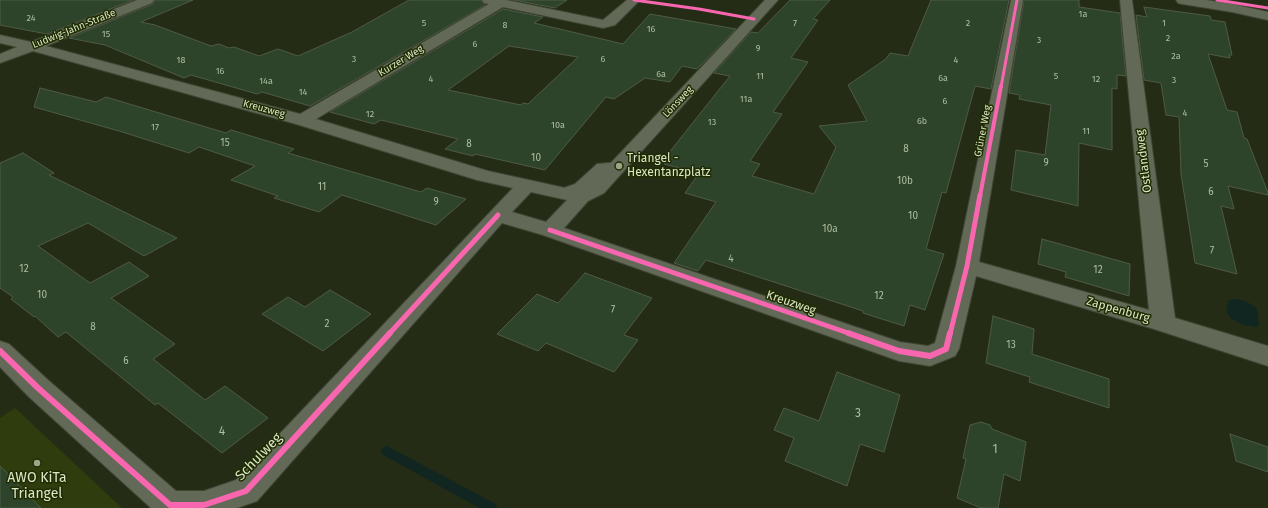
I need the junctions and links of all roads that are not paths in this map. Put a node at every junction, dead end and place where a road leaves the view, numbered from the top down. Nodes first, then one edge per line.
1 (148, 0) edge
2 (634, 0) edge
3 (772, 0) edge
4 (1017, 0) edge
5 (1126, 0) edge
6 (1182, 0) edge
7 (494, 1) edge
8 (1268, 16) edge
9 (0, 39) edge
10 (32, 46) junction
11 (0, 59) edge
12 (302, 120) junction
13 (526, 186) junction
14 (572, 195) junction
15 (498, 215) junction
16 (550, 230) junction
17 (967, 266) junction
18 (1163, 322) junction
19 (0, 351) edge
20 (1268, 356) edge

1 - 10 street, Ludwig-Jahn-Straße
2 - 7 street
3 - 14 street, Lönsweg
4 - 17 street, Grüner Weg
5 - 18 street, Ostlandweg
6 - 8 street
7 - 12 street, Kurzer Weg
9 - 10 street, Kreuzweg
10 - 11 street, Ludwig-Jahn-Straße
10 - 12 street, Kreuzweg
12 - 13 street, Kreuzweg
13 - 14 street, Kreuzweg
13 - 15 street, Schulweg
14 - 16 street, Lönsweg
15 - 16 street
15 - 19 street, Schulweg
16 - 17 street, Kreuzweg
17 - 18 street, Zappenburg
18 - 20 street, Zappenburg

